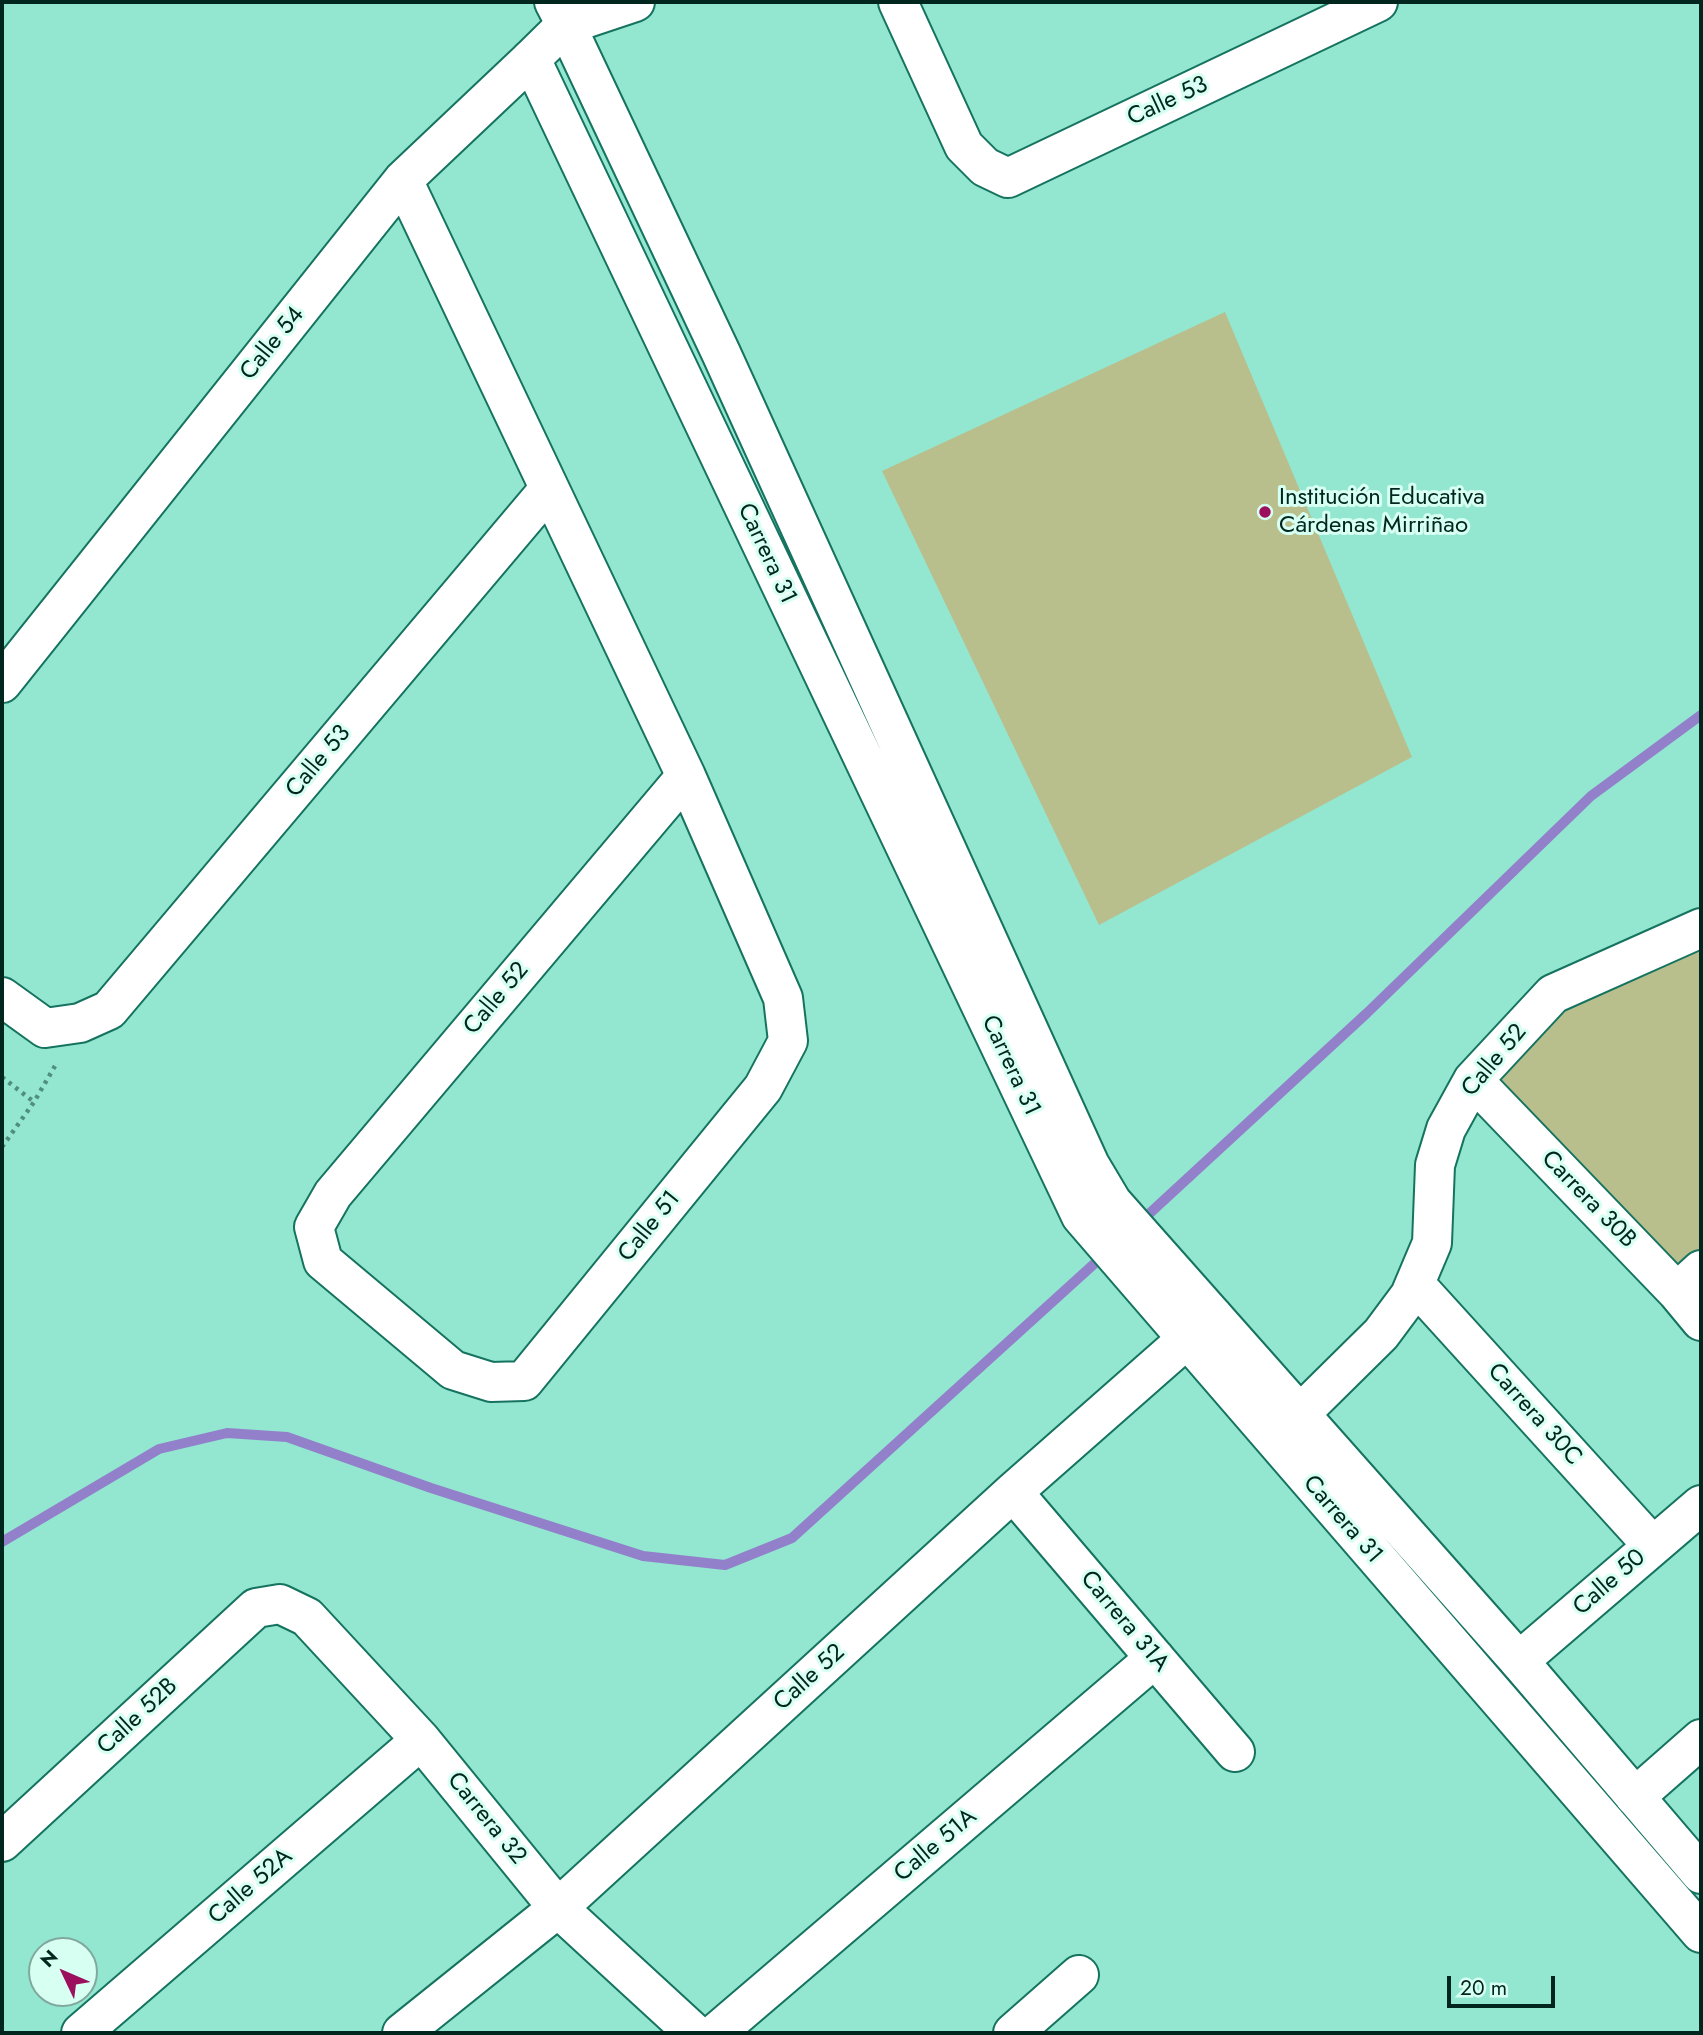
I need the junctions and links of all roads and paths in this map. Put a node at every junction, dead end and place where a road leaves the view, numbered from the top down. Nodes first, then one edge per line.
1 (635, 2) edge
2 (898, 2) edge
3 (1378, 2) edge
4 (570, 10) edge
5 (531, 59) junction
6 (403, 180) junction
7 (549, 489) junction
8 (2, 683) edge
9 (686, 776) junction
10 (1701, 928) edge
11 (2, 997) edge
12 (80, 1023) junction
13 (2, 1077) edge
14 (1473, 1080) junction
15 (34, 1101) junction
16 (2, 1147) edge
17 (1103, 1217) junction
18 (1689, 1281) edge
19 (1415, 1284) junction
20 (1701, 1321) edge
21 (1199, 1328) junction
22 (491, 1382) joint
23 (1300, 1414) junction
24 (1013, 1492) junction
25 (1701, 1505) edge
26 (1653, 1546) junction
27 (280, 1604) joint
28 (1155, 1658) junction
29 (1519, 1661) junction
30 (1701, 1739) edge
31 (421, 1740) junction
32 (1235, 1752) dead end
33 (1635, 1797) junction
34 (2, 1842) edge
35 (1701, 1874) edge
36 (558, 1908) junction
37 (1701, 1933) edge
38 (1079, 1975) dead end
39 (81, 2033) edge
40 (402, 2033) edge
41 (694, 2033) edge
42 (716, 2033) edge
43 (1013, 2033) edge

1 - 4 street, Calle 54
2 - 3 street, Calle 53
4 - 5 street, Calle 54
4 - 17 street, Carrera 31
5 - 6 street, Calle 54
5 - 17 street, Carrera 31
6 - 7 street
6 - 8 street, Calle 54
7 - 9 street
7 - 12 street, Calle 53
9 - 22 street, Calle 51
9 - 22 street, Calle 52
10 - 14 street, Calle 52
11 - 12 street
12 - 15 path
13 - 15 path
14 - 18 street, Carrera 30B
14 - 19 street, Calle 52
15 - 16 path
17 - 21 street, Carrera 31
18 - 20 street, Carrera 30B
19 - 23 street, Calle 52
19 - 26 street, Carrera 30C
21 - 23 street, Carrera 31
21 - 24 street, Calle 52
21 - 37 street, Carrera 31
23 - 29 street, Carrera 31
24 - 28 street, Carrera 31A
24 - 36 street, Calle 52
25 - 26 street, Calle 50
26 - 29 street, Calle 50
27 - 31 street, Carrera 32
27 - 34 street, Calle 52B
28 - 32 street, Carrera 31A
28 - 42 street, Calle 51A
29 - 33 street, Carrera 31
30 - 33 street
31 - 36 street, Carrera 32
31 - 39 street, Calle 52A
33 - 35 street, Carrera 31
36 - 40 street, Calle 52
36 - 41 street, Carrera 32
38 - 43 street

